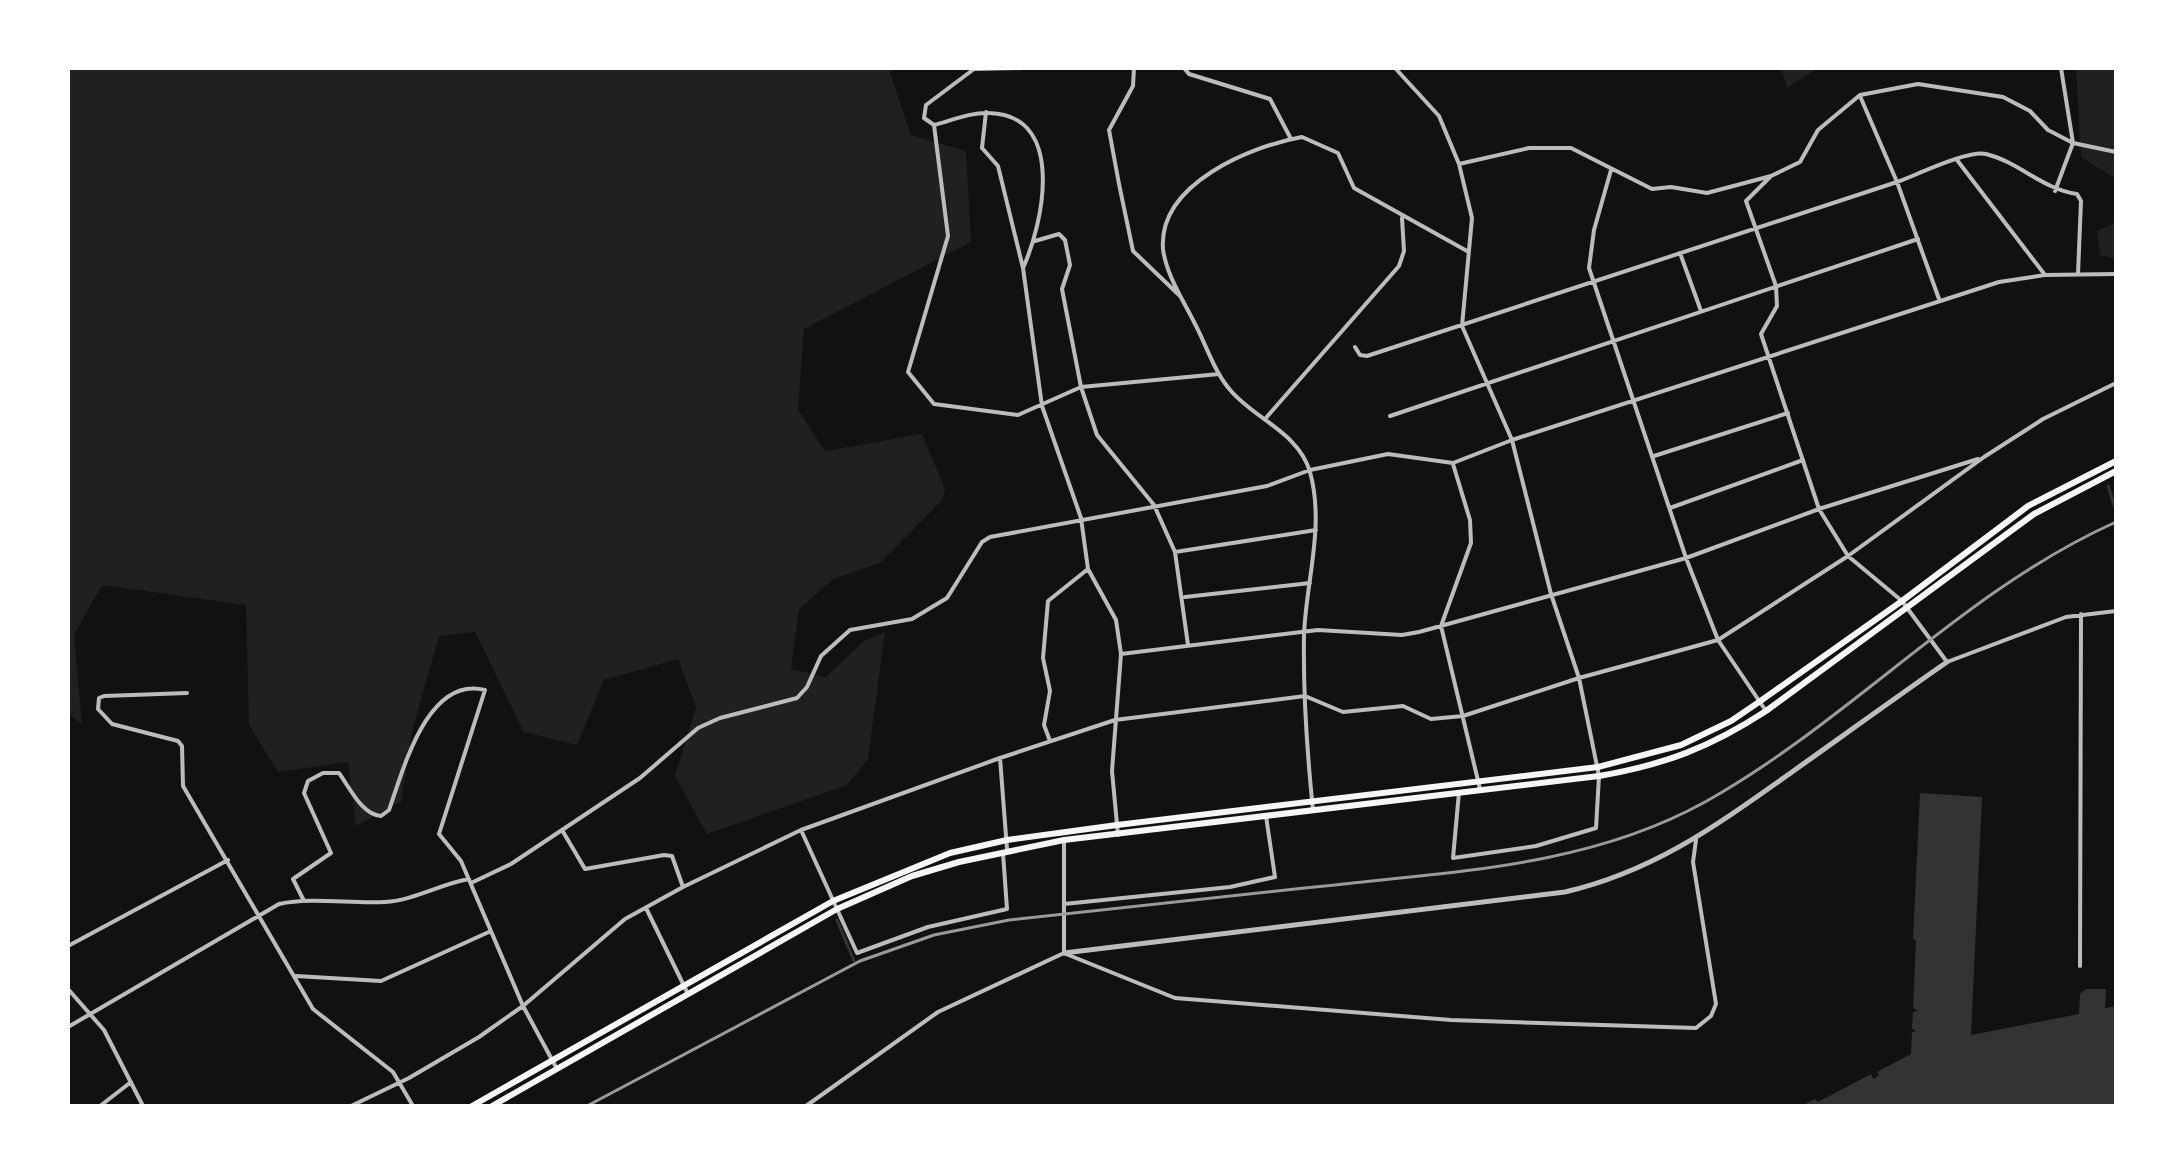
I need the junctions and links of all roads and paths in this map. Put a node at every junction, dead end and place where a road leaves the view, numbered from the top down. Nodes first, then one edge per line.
1 (1022, 68) edge
2 (1134, 68) edge
3 (1184, 68) edge
4 (1395, 68) edge
5 (2061, 68) edge
6 (1860, 95) junction
7 (986, 112) junction
8 (934, 125) junction
9 (1291, 139) junction
10 (2073, 143) junction
11 (2116, 152) edge
12 (1957, 160) junction
13 (1459, 164) junction
14 (1611, 170) junction
15 (1771, 176) junction
16 (1897, 182) junction
17 (2055, 191) junction
18 (1402, 218) junction
19 (1755, 226) junction
20 (1918, 239) junction
21 (1035, 241) junction
22 (1468, 251) junction
23 (1680, 252) junction
24 (1023, 268) junction
25 (2078, 274) junction
26 (2116, 274) edge
27 (2045, 275) junction
28 (1594, 282) junction
29 (1776, 286) junction
30 (1182, 297) junction
31 (1939, 299) junction
32 (1701, 311) junction
33 (1462, 326) junction
34 (1614, 339) junction
35 (1355, 347) dead end
36 (1770, 355) junction
37 (1219, 374) junction
38 (2116, 383) edge
39 (1486, 384) junction
40 (1081, 387) junction
41 (1634, 400) junction
42 (1042, 406) junction
43 (1788, 413) junction
44 (1390, 416) dead end
45 (1265, 419) junction
46 (1512, 440) junction
47 (1653, 456) junction
48 (1984, 457) junction
49 (1804, 460) junction
50 (2116, 461) edge
51 (1453, 463) junction
52 (1310, 470) junction
53 (2116, 471) edge
54 (1154, 505) junction
55 (1670, 508) junction
56 (1819, 509) junction
57 (1081, 518) junction
58 (1316, 530) junction
59 (1175, 552) junction
60 (1848, 556) junction
61 (1686, 558) junction
62 (1088, 569) junction
63 (1310, 583) junction
64 (1551, 594) junction
65 (1184, 597) junction
66 (1902, 601) junction
67 (1908, 610) junction
68 (2116, 611) edge
69 (2081, 614) junction
70 (1441, 626) junction
71 (1304, 632) junction
72 (1718, 640) junction
73 (1188, 645) junction
74 (1121, 654) junction
75 (1947, 662) junction
76 (1579, 678) junction
77 (187, 693) dead end
78 (1305, 696) junction
79 (1759, 702) junction
80 (1766, 711) junction
81 (1463, 716) junction
82 (1115, 720) junction
83 (1050, 741) junction
84 (1000, 758) junction
85 (1598, 767) junction
86 (1599, 776) junction
87 (1477, 780) junction
88 (1480, 789) junction
89 (1459, 792) junction
90 (1312, 801) junction
91 (1313, 810) junction
92 (1266, 816) junction
93 (1117, 825) junction
94 (562, 830) junction
95 (801, 830) junction
96 (1118, 835) junction
97 (1007, 840) junction
98 (1064, 840) junction
99 (1696, 840) junction
100 (1005, 850) junction
101 (228, 860) junction
102 (470, 881) junction
103 (683, 887) junction
104 (304, 901) junction
105 (833, 901) junction
106 (1064, 904) junction
107 (646, 908) junction
108 (837, 909) junction
109 (260, 914) junction
110 (491, 931) junction
111 (68, 946) edge
112 (1064, 953) junction
113 (2080, 966) dead end
114 (296, 976) junction
115 (68, 989) edge
116 (686, 990) junction
117 (523, 1006) junction
118 (93, 1014) junction
119 (68, 1027) edge
120 (553, 1061) junction
121 (557, 1069) junction
122 (399, 1080) junction
123 (131, 1082) junction
124 (100, 1106) edge
125 (143, 1106) edge
126 (351, 1106) edge
127 (413, 1106) edge
128 (472, 1106) edge
129 (492, 1106) edge
130 (806, 1106) edge

1 - 8 street
2 - 30 street
3 - 9 street
4 - 13 street
5 - 10 street
6 - 10 street
6 - 15 street
6 - 16 street
7 - 8 street
7 - 21 street
7 - 24 street
8 - 42 street
9 - 18 street
9 - 30 street
10 - 11 street
10 - 17 street
12 - 16 street
12 - 17 street
12 - 27 street
13 - 14 street
13 - 22 street
14 - 15 street
14 - 28 street
15 - 19 street
16 - 19 street
16 - 20 street
17 - 25 street
18 - 22 street
18 - 45 street
19 - 23 street
19 - 29 street
20 - 29 street
20 - 31 street
21 - 24 street
21 - 40 street
22 - 33 street
23 - 28 street
23 - 32 street
24 - 42 street
25 - 26 street
25 - 27 street
27 - 31 street
28 - 33 street
28 - 34 street
29 - 32 street
29 - 36 street
30 - 37 street
31 - 36 street
32 - 34 street
33 - 35 street
33 - 39 street
34 - 39 street
34 - 41 street
36 - 41 street
36 - 43 street
37 - 40 street
37 - 45 street
38 - 48 street
39 - 44 street
39 - 46 street
40 - 42 street
40 - 54 street
41 - 46 street
41 - 47 street
42 - 57 street
43 - 47 street
43 - 49 street
45 - 52 street
46 - 51 street
46 - 64 street
47 - 55 street
48 - 56 street
48 - 60 street
49 - 55 street
49 - 56 street
50 - 66 highway
51 - 52 street
51 - 70 street
52 - 54 street
52 - 58 street
53 - 67 highway
54 - 57 street
54 - 59 street
55 - 61 street
56 - 60 street
56 - 61 street
57 - 62 street
57 - 94 street
58 - 59 street
58 - 63 street
59 - 65 street
60 - 66 street
60 - 72 street
61 - 64 street
61 - 72 street
62 - 74 street
62 - 83 street
63 - 65 street
63 - 71 street
64 - 70 street
64 - 76 street
65 - 73 street
66 - 67 street
66 - 79 highway
67 - 75 street
67 - 80 highway
68 - 69 street
69 - 75 street
69 - 113 street
70 - 71 street
70 - 81 street
71 - 73 street
71 - 78 street
72 - 76 street
72 - 79 street
73 - 74 street
74 - 82 street
75 - 99 street
76 - 81 street
76 - 85 street
77 - 101 street
78 - 81 street
78 - 82 street
78 - 90 street
79 - 80 street
79 - 85 highway
80 - 86 highway
81 - 87 street
82 - 83 street
82 - 93 street
83 - 84 street
84 - 95 street
84 - 97 street
85 - 86 street
85 - 87 highway
86 - 88 highway
86 - 89 street
87 - 88 street
87 - 90 highway
88 - 89 highway
89 - 91 highway
90 - 91 street
90 - 93 highway
91 - 92 highway
92 - 96 highway
92 - 106 street
93 - 96 street
93 - 97 highway
94 - 102 street
94 - 103 street
95 - 103 street
95 - 105 street
96 - 98 highway
97 - 100 street
97 - 105 highway
98 - 100 highway
98 - 106 street
99 - 112 street
99 - 112 street
100 - 108 highway
100 - 108 street
101 - 109 street
101 - 111 street
102 - 104 street
102 - 104 street
102 - 110 street
103 - 107 street
104 - 109 street
105 - 108 street
105 - 116 highway
106 - 112 street
107 - 116 street
107 - 117 street
108 - 116 highway
109 - 114 street
109 - 118 street
110 - 114 street
110 - 117 street
112 - 130 street
114 - 122 street
115 - 118 street
116 - 120 highway
116 - 121 highway
117 - 120 street
117 - 122 street
118 - 119 street
118 - 123 street
120 - 121 street
120 - 128 highway
121 - 129 highway
122 - 126 street
122 - 127 street
123 - 124 street
123 - 125 street

